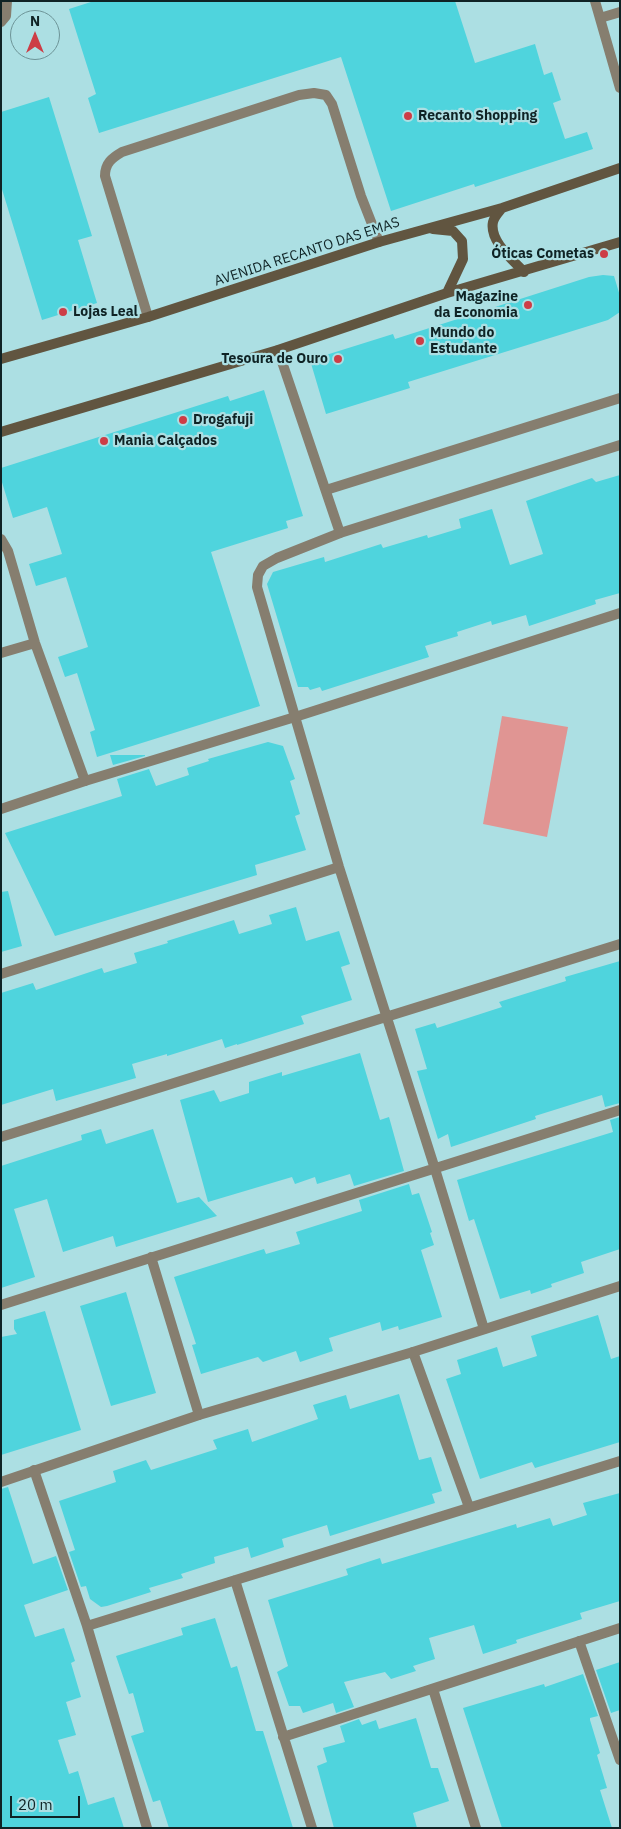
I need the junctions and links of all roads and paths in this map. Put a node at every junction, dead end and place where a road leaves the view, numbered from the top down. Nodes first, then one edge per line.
1 (7, 1) edge
2 (595, 1) edge
3 (620, 12) edge
4 (600, 18) junction
5 (1, 22) edge
6 (620, 88) edge
7 (620, 168) edge
8 (502, 208) junction
9 (426, 228) junction
10 (379, 242) junction
11 (620, 242) edge
12 (524, 272) junction
13 (447, 293) junction
14 (148, 317) junction
15 (278, 350) junction
16 (1, 359) edge
17 (620, 398) edge
18 (1, 432) edge
19 (620, 445) edge
20 (326, 490) junction
21 (340, 533) junction
22 (1, 539) edge
23 (620, 613) edge
24 (35, 643) junction
25 (1, 653) edge
26 (295, 717) junction
27 (85, 781) junction
28 (1, 809) edge
29 (339, 867) junction
30 (620, 944) edge
31 (1, 974) edge
32 (386, 1016) junction
33 (620, 1110) edge
34 (1, 1137) edge
35 (435, 1168) junction
36 (151, 1257) junction
37 (620, 1286) edge
38 (1, 1305) edge
39 (484, 1329) junction
40 (413, 1352) junction
41 (199, 1415) junction
42 (620, 1461) edge
43 (34, 1470) junction
44 (1, 1482) edge
45 (468, 1507) junction
46 (235, 1580) junction
47 (87, 1626) junction
48 (620, 1628) edge
49 (579, 1641) junction
50 (433, 1689) junction
51 (283, 1737) junction
52 (620, 1760) edge
53 (147, 1828) edge
54 (312, 1828) edge
55 (476, 1828) edge

1 - 5 street
2 - 4 street
3 - 4 street
4 - 6 street
7 - 8 main road, AVENIDA RECANTO DAS EMAS
8 - 9 main road, AVENIDA RECANTO DAS EMAS
8 - 12 main road
9 - 10 main road, AVENIDA RECANTO DAS EMAS
9 - 13 main road
10 - 14 main road, AVENIDA RECANTO DAS EMAS
10 - 14 street
11 - 12 main road
12 - 13 main road
13 - 15 main road
14 - 16 main road, AVENIDA RECANTO DAS EMAS
15 - 18 main road
15 - 20 street
17 - 20 street
19 - 21 street
20 - 21 street
21 - 26 street
22 - 24 street
23 - 26 street
24 - 25 street
24 - 27 street
26 - 27 street
26 - 29 street
27 - 28 street
29 - 31 street
29 - 32 street
30 - 32 street
32 - 34 street
32 - 35 street
33 - 35 street
35 - 36 street
35 - 39 street
36 - 38 street
36 - 41 street
37 - 39 street
39 - 40 street
40 - 41 street
40 - 45 street
41 - 43 street
42 - 45 street
43 - 44 street
43 - 47 street
45 - 46 street
46 - 47 street
46 - 51 street
47 - 53 street
48 - 49 street
49 - 50 street
49 - 52 street
50 - 51 street
50 - 55 street
51 - 54 street

